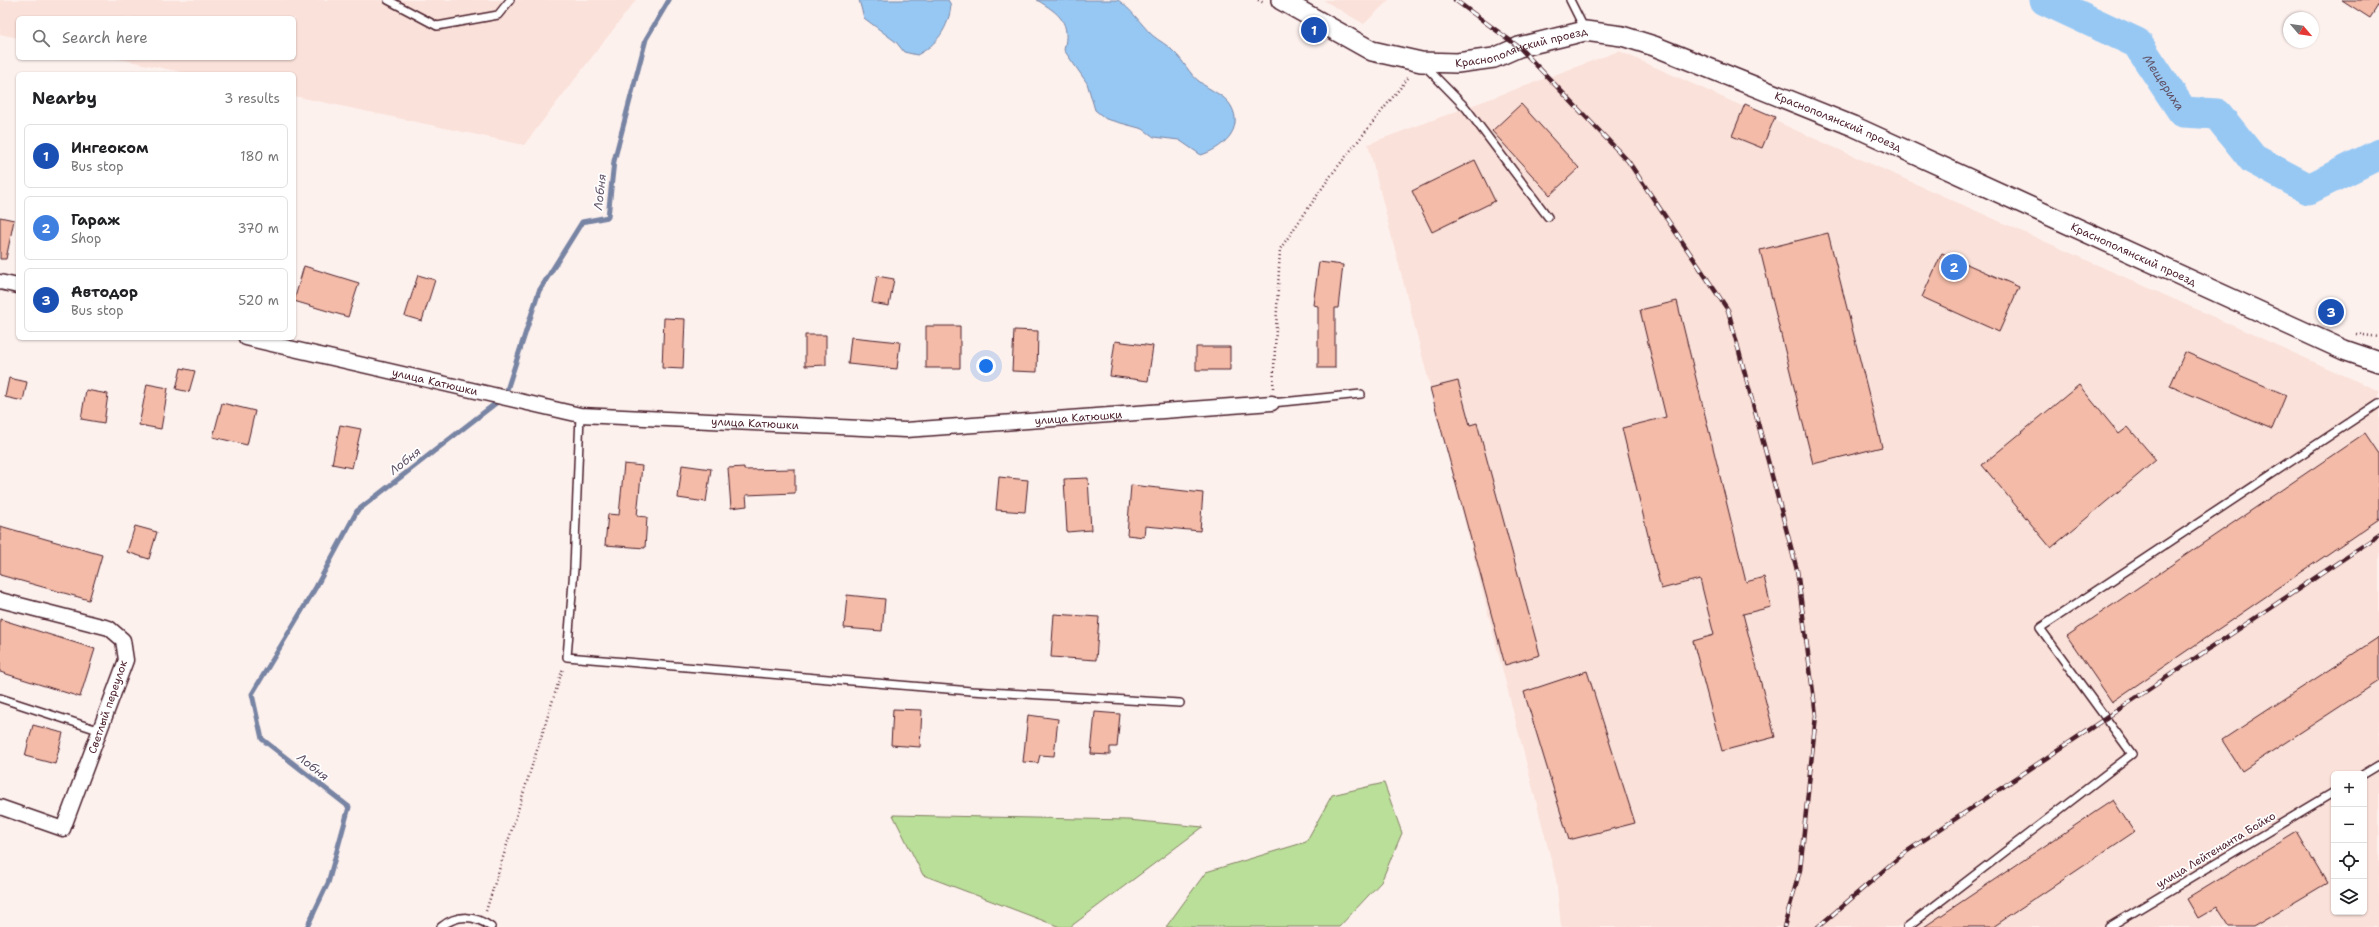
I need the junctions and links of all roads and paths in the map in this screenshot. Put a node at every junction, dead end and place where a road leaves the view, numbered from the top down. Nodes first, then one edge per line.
1 (388, 0) edge
2 (510, 0) edge
3 (1281, 0) edge
4 (1570, 0) edge
5 (1585, 32) junction
6 (1421, 62) junction
7 (1548, 217) dead end
8 (0, 282) edge
9 (16, 286) edge
10 (255, 340) edge
11 (2344, 350) junction
12 (2379, 362) edge
13 (2379, 366) edge
14 (1361, 394) dead end
15 (2379, 402) edge
16 (1272, 403) junction
17 (580, 415) junction
18 (0, 600) edge
19 (567, 657) junction
20 (0, 698) edge
21 (1180, 703) dead end
22 (101, 731) junction
23 (2379, 765) edge
24 (2367, 772) edge
25 (2331, 794) edge
26 (0, 807) edge
27 (483, 921) junction
28 (441, 927) edge
29 (491, 927) edge
30 (1907, 927) edge
31 (2109, 927) edge

1 - 2 lane
3 - 6 main road, Краснополянский проезд
4 - 5 lane
5 - 6 main road, Краснополянский проезд
5 - 11 main road, Краснополянский проезд
6 - 7 lane
6 - 16 path
8 - 9 street
10 - 17 street, улица Катюшки
11 - 12 main road
11 - 13 street, Краснополянский проезд
14 - 16 lane
15 - 30 lane
16 - 17 street, улица Катюшки
17 - 19 lane
18 - 22 street, Светлый переулок
19 - 21 lane
19 - 27 path
20 - 22 lane
22 - 26 street, Светлый переулок
23 - 24 lane
25 - 31 lane, улица Лейтенанта Бойко
27 - 28 lane
27 - 29 lane

